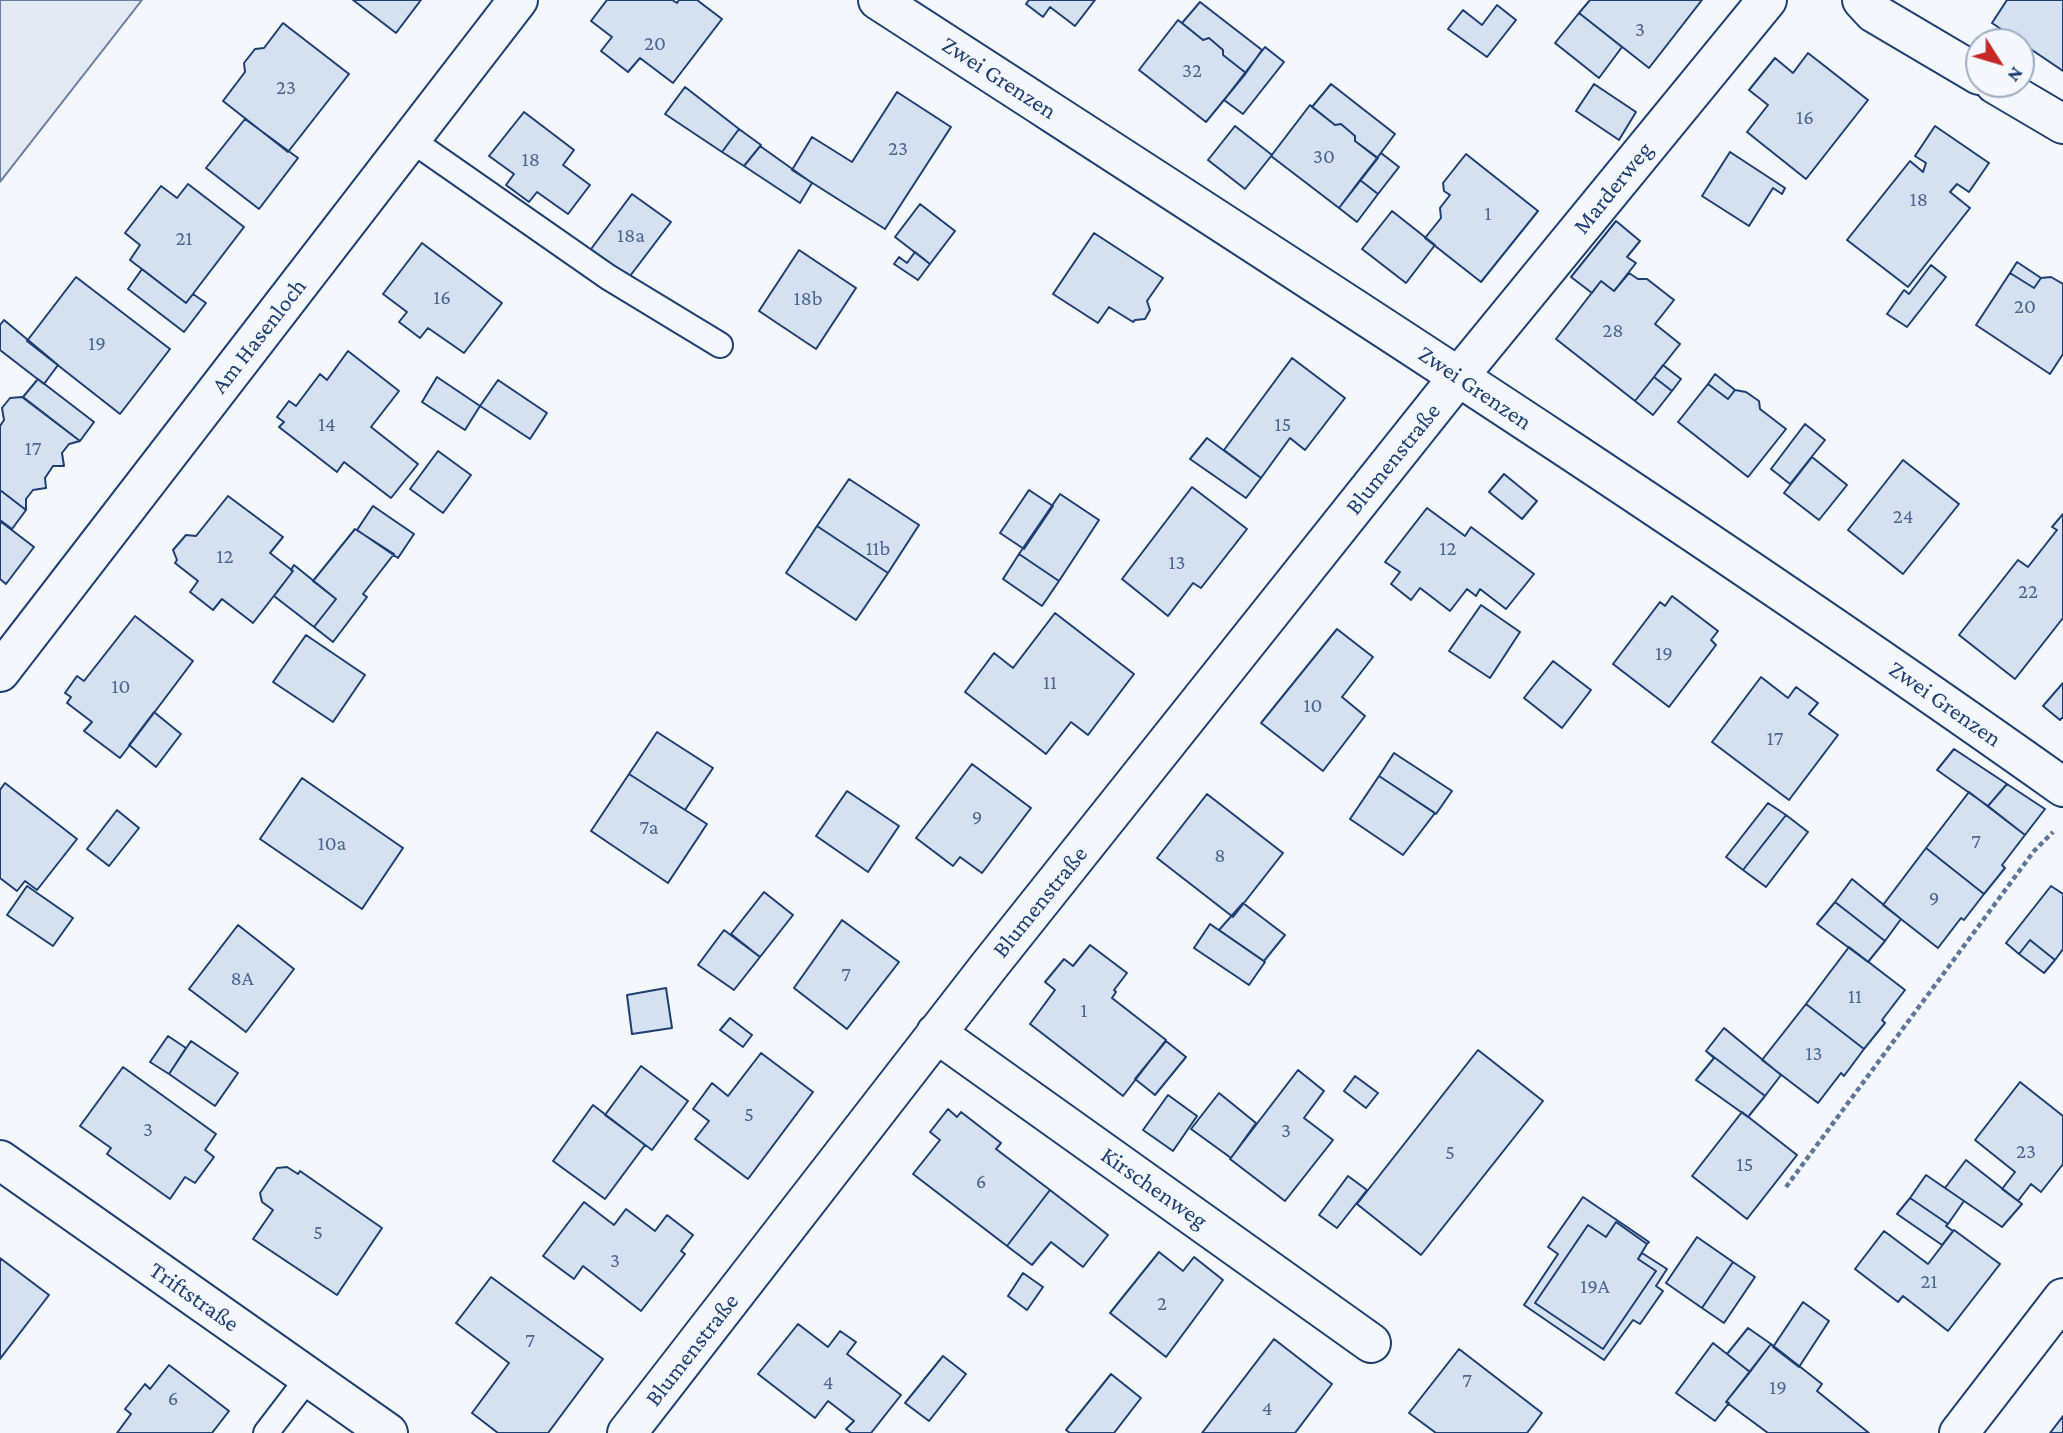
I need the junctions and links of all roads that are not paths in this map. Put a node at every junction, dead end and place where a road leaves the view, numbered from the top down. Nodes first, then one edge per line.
1 (518, 0) edge
2 (878, 0) edge
3 (1767, 0) edge
4 (1862, 0) edge
5 (1965, 67) edge
6 (2019, 98) edge
7 (2063, 124) edge
8 (410, 139) junction
9 (720, 345) dead end
10 (1459, 376) junction
11 (0, 671) edge
12 (2063, 787) edge
13 (936, 1033) junction
14 (0, 1160) edge
15 (2063, 1298) edge
16 (1371, 1343) dead end
17 (309, 1378) junction
18 (266, 1433) edge
19 (388, 1433) edge
20 (627, 1433) edge
21 (1959, 1433) edge

1 - 8 street, Am Hasenloch
2 - 10 street, Zwei Grenzen
3 - 10 street, Marderweg
4 - 5 street
6 - 7 street
8 - 9 lane
8 - 11 street, Am Hasenloch
10 - 12 street, Zwei Grenzen
10 - 13 street, Blumenstraße
13 - 16 street, Kirschenweg
13 - 20 street, Blumenstraße
14 - 17 street, Triftstraße
15 - 21 street
17 - 18 lane
17 - 19 street, Triftstraße

